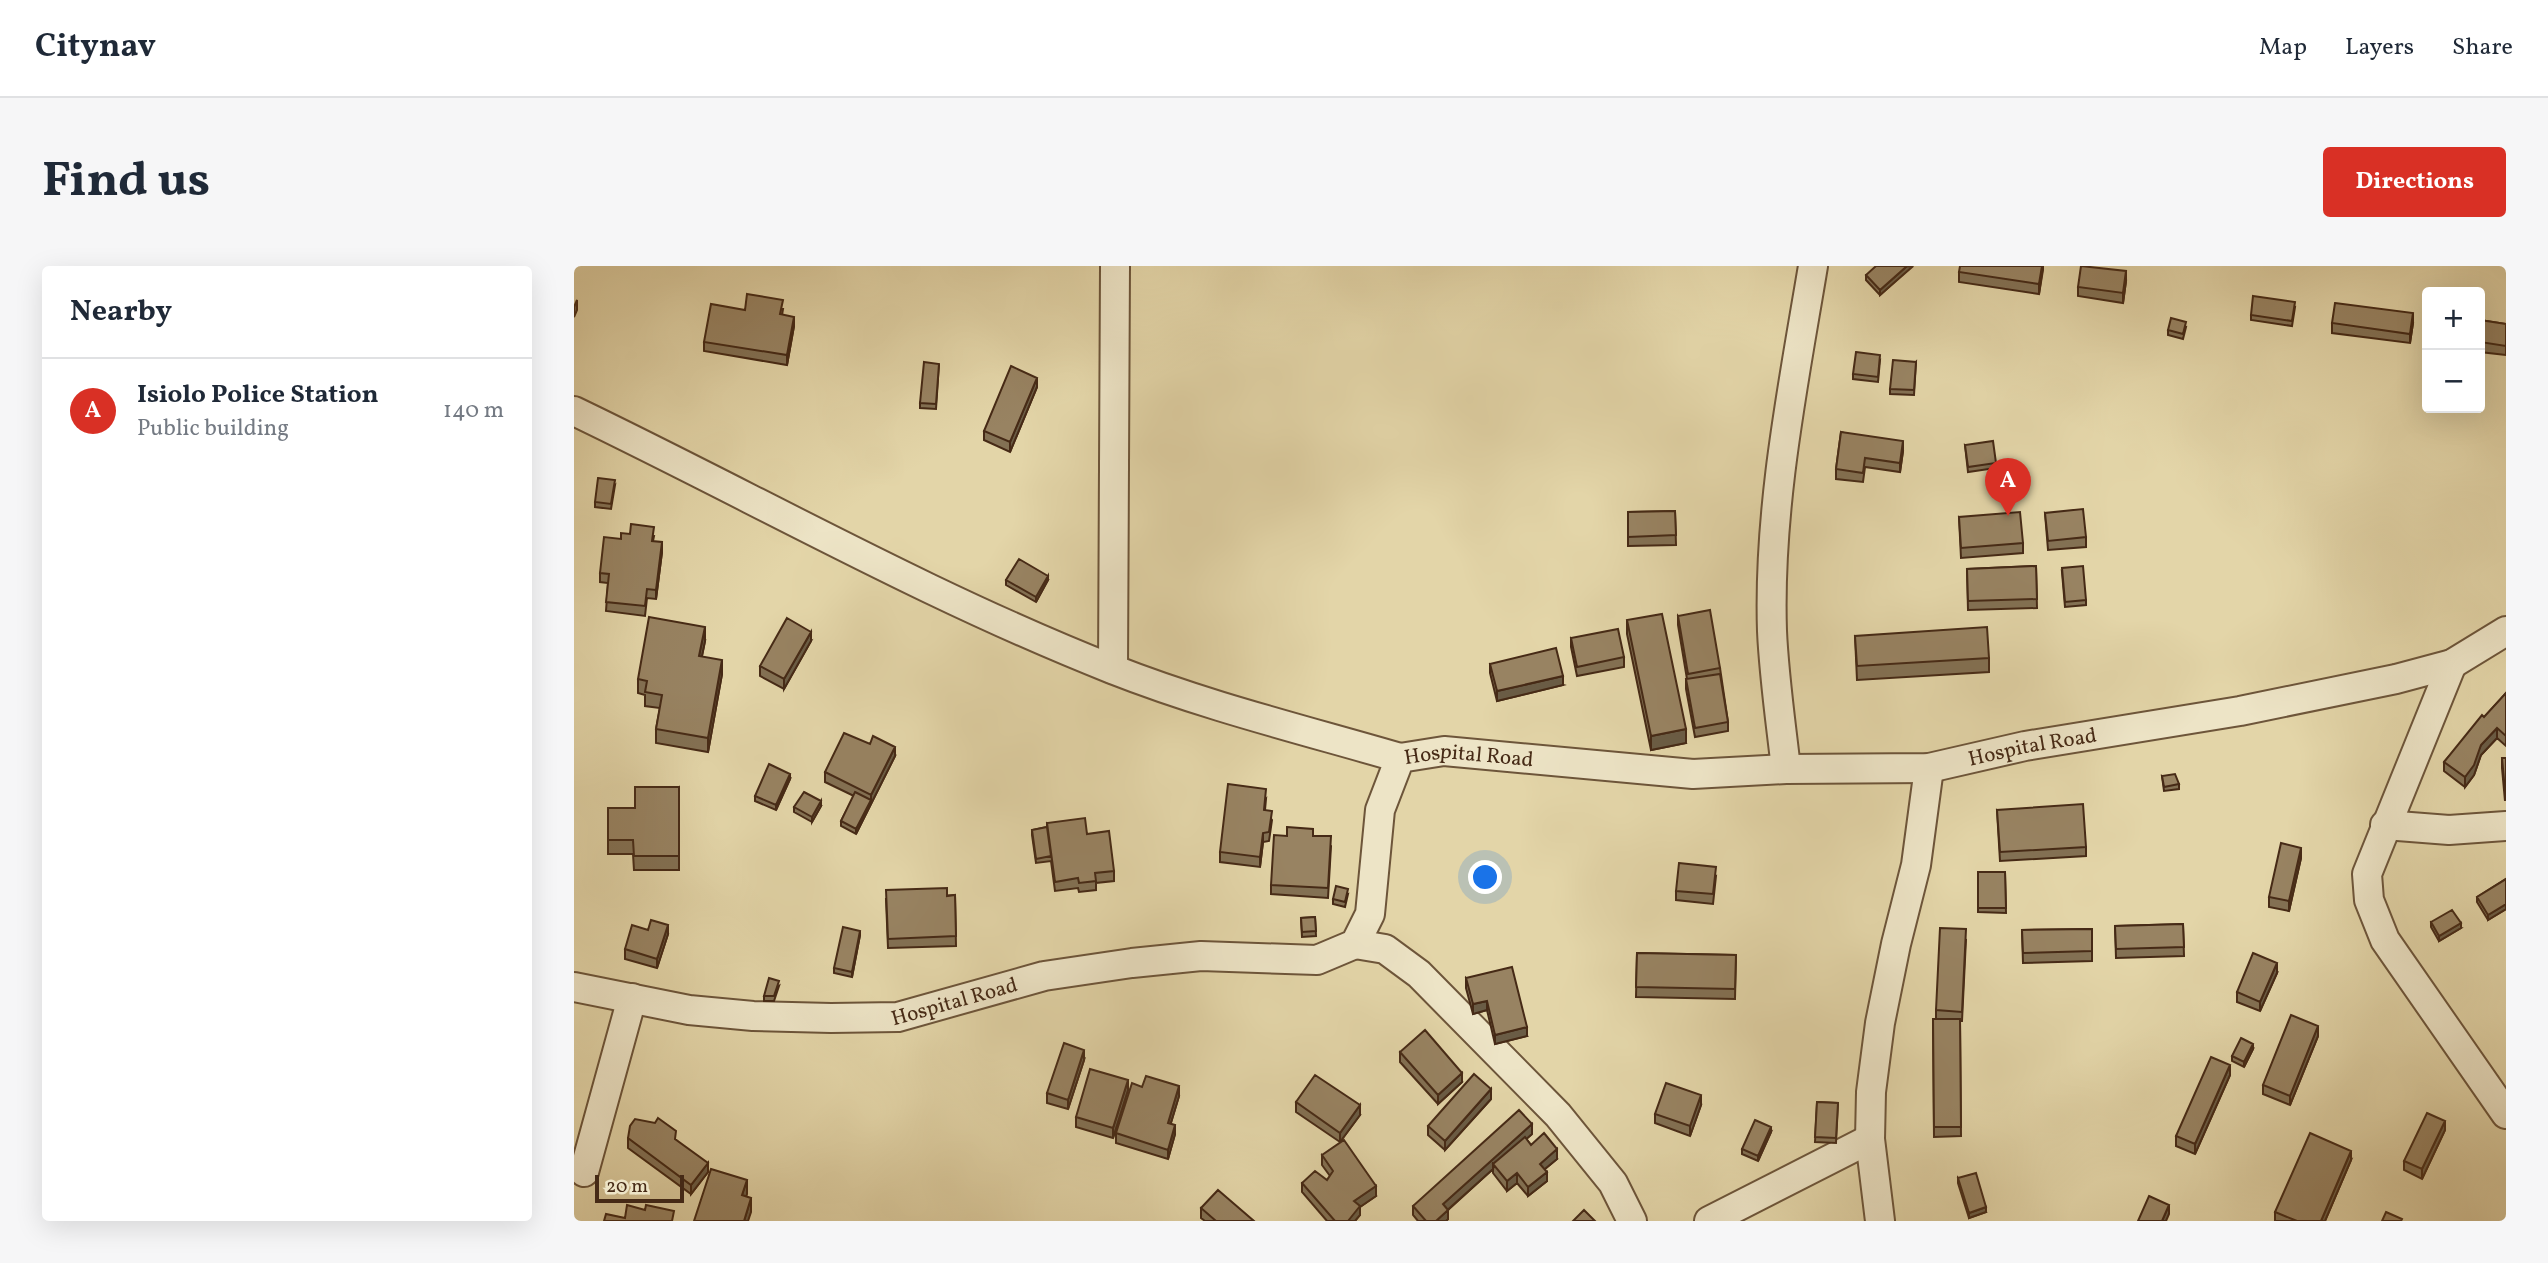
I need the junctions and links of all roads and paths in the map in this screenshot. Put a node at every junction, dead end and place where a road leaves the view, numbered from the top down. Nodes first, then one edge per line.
1 (1115, 266) edge
2 (1812, 266) edge
3 (574, 411) edge
4 (2506, 631) edge
5 (2452, 664) junction
6 (1113, 669) junction
7 (1400, 758) junction
8 (1929, 768) junction
9 (1786, 769) junction
10 (2385, 825) junction
11 (2506, 826) edge
12 (1354, 944) junction
13 (574, 987) edge
14 (632, 998) junction
15 (2506, 1114) edge
16 (1870, 1139) junction
17 (584, 1171) dead end
18 (1632, 1221) edge
19 (1709, 1221) edge
20 (1880, 1221) edge

1 - 6 street
2 - 9 street
3 - 6 street
4 - 5 street, Hospital Road
5 - 8 street, Hospital Road
5 - 10 street
6 - 7 street
7 - 9 street, Hospital Road
7 - 12 street, Hospital Road
8 - 9 street, Hospital Road
8 - 16 street
10 - 11 street
10 - 15 street
12 - 14 street, Hospital Road
12 - 18 street
13 - 14 street, Hospital Road
14 - 17 street
16 - 19 street
16 - 20 street

